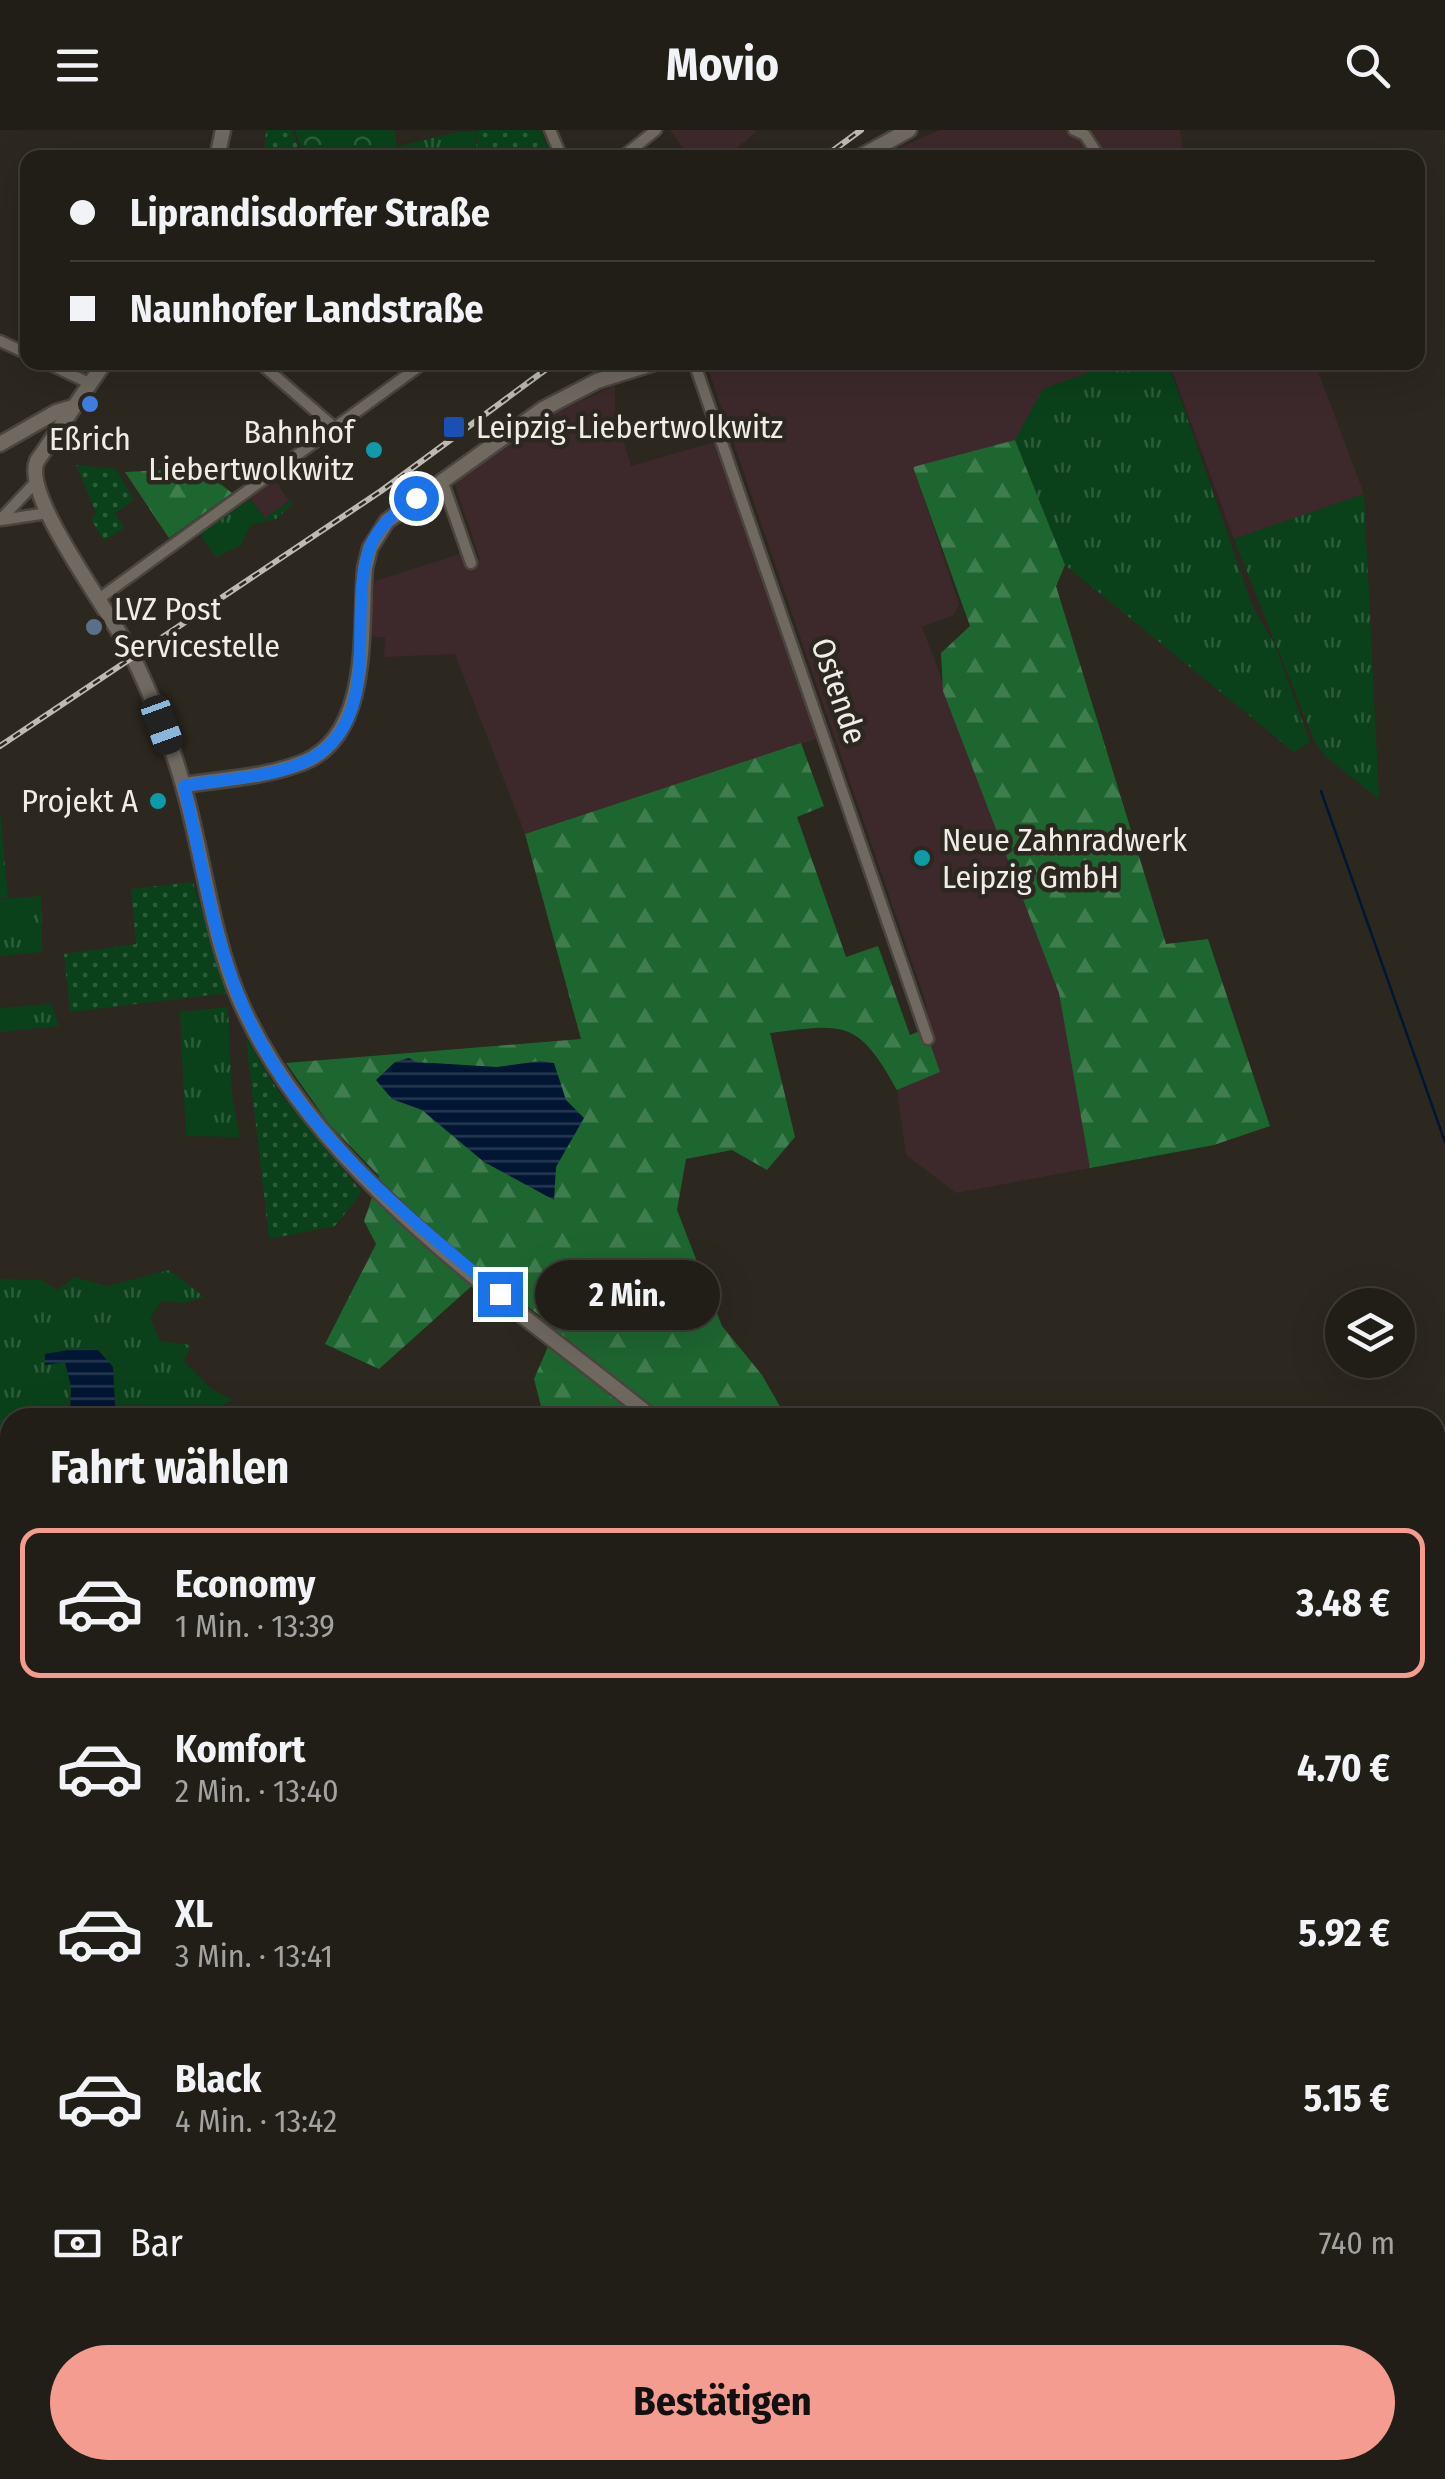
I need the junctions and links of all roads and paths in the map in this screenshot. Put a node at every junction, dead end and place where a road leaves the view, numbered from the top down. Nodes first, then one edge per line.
1 (656, 130) edge
2 (910, 130) edge
3 (1074, 130) edge
4 (631, 150) edge
5 (873, 150) edge
6 (1095, 150) edge
7 (61, 370) edge
8 (100, 370) edge
9 (268, 370) edge
10 (411, 370) edge
11 (635, 370) edge
12 (697, 370) edge
13 (90, 384) junction
14 (73, 407) junction
15 (335, 428) junction
16 (0, 444) edge
17 (442, 480) junction
18 (35, 483) junction
19 (48, 513) junction
20 (0, 520) edge
21 (470, 563) dead end
22 (100, 598) junction
23 (184, 786) junction
24 (928, 1039) dead end
25 (641, 1408) edge

1 - 4 street
2 - 5 street
3 - 6 street
7 - 13 street
8 - 13 street
9 - 15 street
10 - 15 street
11 - 17 street
12 - 24 street, Ostende
13 - 14 street
14 - 16 street
14 - 18 street
15 - 22 street
17 - 21 street
17 - 23 street
18 - 19 street
18 - 20 street
19 - 20 street
19 - 22 street
22 - 23 street
23 - 25 street

